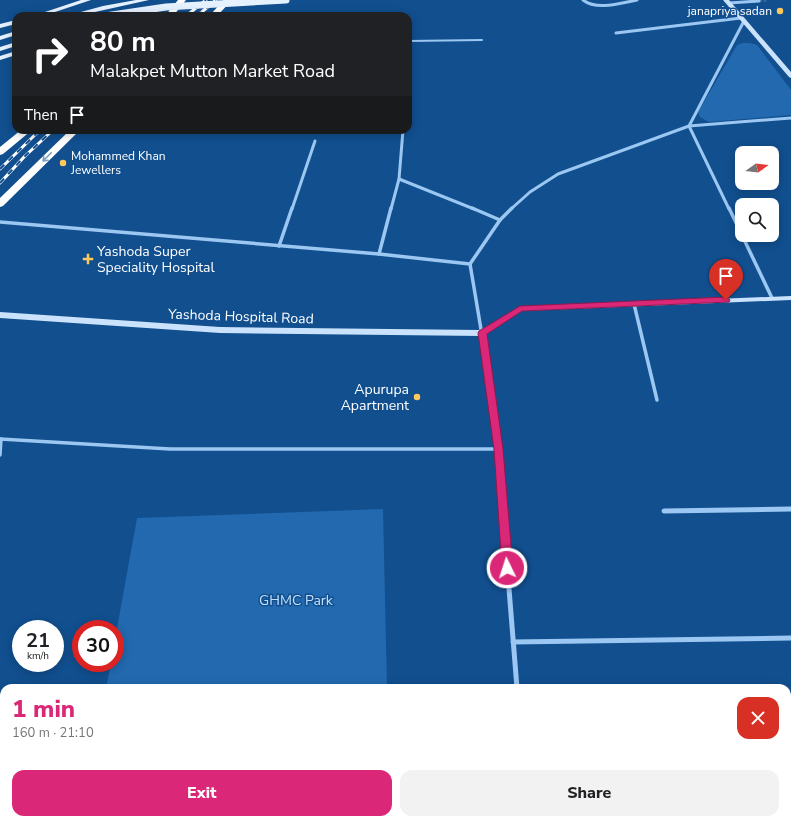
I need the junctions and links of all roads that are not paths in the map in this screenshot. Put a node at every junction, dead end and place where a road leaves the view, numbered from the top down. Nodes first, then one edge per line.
1 (88, 0) edge
2 (146, 0) edge
3 (182, 0) edge
4 (228, 0) edge
5 (286, 0) edge
6 (583, 0) edge
7 (637, 0) edge
8 (759, 1) edge
9 (728, 2) edge
10 (60, 12) edge
11 (86, 12) edge
12 (132, 12) edge
13 (172, 12) edge
14 (217, 12) edge
15 (742, 20) junction
16 (12, 23) edge
17 (0, 26) edge
18 (616, 33) dead end
19 (12, 34) edge
20 (0, 38) edge
21 (482, 40) dead end
22 (412, 41) edge
23 (12, 45) edge
24 (0, 49) edge
25 (12, 54) edge
26 (0, 58) edge
27 (791, 76) edge
28 (791, 118) edge
29 (689, 126) junction
30 (22, 134) edge
31 (71, 134) edge
32 (403, 134) edge
33 (315, 141) dead end
34 (0, 152) edge
35 (399, 179) junction
36 (0, 204) edge
37 (500, 220) junction
38 (0, 222) edge
39 (279, 246) junction
40 (379, 254) junction
41 (470, 264) junction
42 (772, 298) junction
43 (791, 298) edge
44 (634, 304) junction
45 (0, 315) edge
46 (482, 333) junction
47 (657, 400) dead end
48 (1, 439) edge
49 (498, 449) junction
50 (0, 455) edge
51 (791, 509) edge
52 (664, 511) dead end
53 (791, 638) edge
54 (513, 642) junction
55 (517, 684) edge

1 - 10 main road
2 - 11 main road
3 - 13 highway
4 - 14 highway
5 - 12 main road, bridge
6 - 7 street
8 - 9 street
9 - 15 street
15 - 18 street
15 - 27 street
15 - 29 street
16 - 17 main road
19 - 20 main road
21 - 22 lane
23 - 24 main road
25 - 26 main road
28 - 29 street
29 - 37 street
29 - 42 street
30 - 34 highway
31 -> 36 highway
32 - 35 street
33 - 39 street
35 - 37 street
35 - 40 street
37 - 41 street
38 - 39 street
39 - 40 street
40 - 41 street
41 - 46 street
42 - 43 street
42 - 44 street
44 - 46 street
44 - 47 street
45 - 46 street, Yashoda Hospital Road
46 - 49 street
48 - 49 street
48 - 50 street
49 - 54 street
51 - 52 street
53 - 54 street
54 - 55 street

